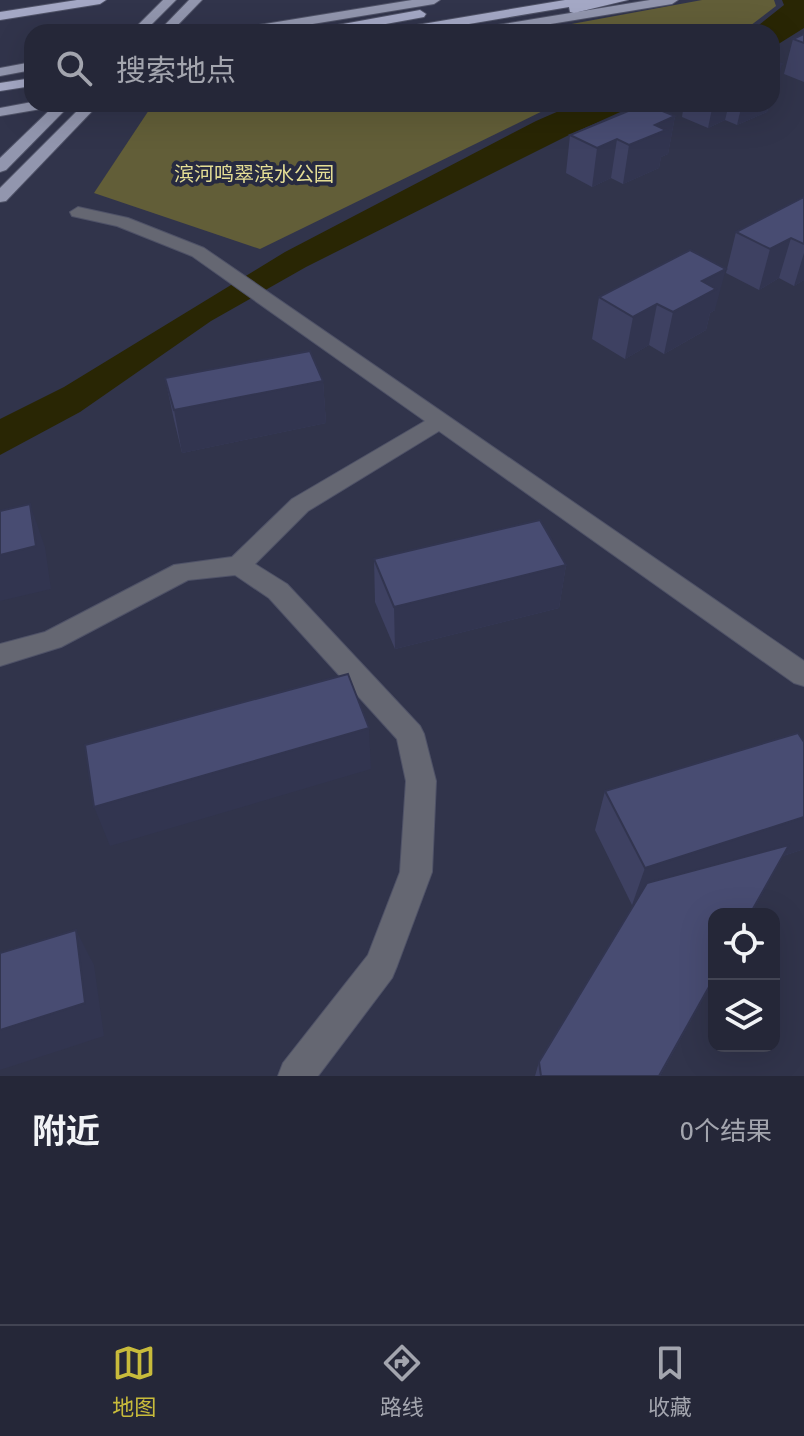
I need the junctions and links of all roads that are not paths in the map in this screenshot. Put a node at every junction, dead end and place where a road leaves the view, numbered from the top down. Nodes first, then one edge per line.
1 (32, 0) edge
2 (100, 0) edge
3 (170, 0) edge
4 (196, 0) edge
5 (434, 0) edge
6 (501, 0) edge
7 (587, 0) edge
8 (622, 0) edge
9 (672, 0) edge
10 (0, 5) edge
11 (0, 16) edge
12 (145, 24) edge
13 (172, 24) edge
14 (289, 24) edge
15 (366, 24) edge
16 (446, 24) edge
17 (496, 24) edge
18 (527, 24) edge
19 (24, 68) edge
20 (0, 72) edge
21 (24, 83) edge
22 (0, 87) edge
23 (24, 96) edge
24 (0, 100) edge
25 (24, 108) edge
26 (0, 112) edge
27 (56, 112) edge
28 (84, 112) edge
29 (0, 167) edge
30 (0, 197) edge
31 (78, 212) dead end
32 (442, 420) junction
33 (239, 565) junction
34 (0, 655) edge
35 (804, 675) edge
36 (296, 1076) edge

1 - 10 highway
2 - 11 highway
3 - 12 main road
4 - 13 main road
5 - 14 main road
6 - 15 highway
7 - 16 highway
8 - 17 highway
9 - 18 main road
19 - 20 main road
21 - 22 highway
23 - 24 highway
25 - 26 main road
27 - 29 main road
28 - 30 main road
31 - 32 street
32 - 33 street
32 - 35 street
33 - 34 street
33 - 36 street

